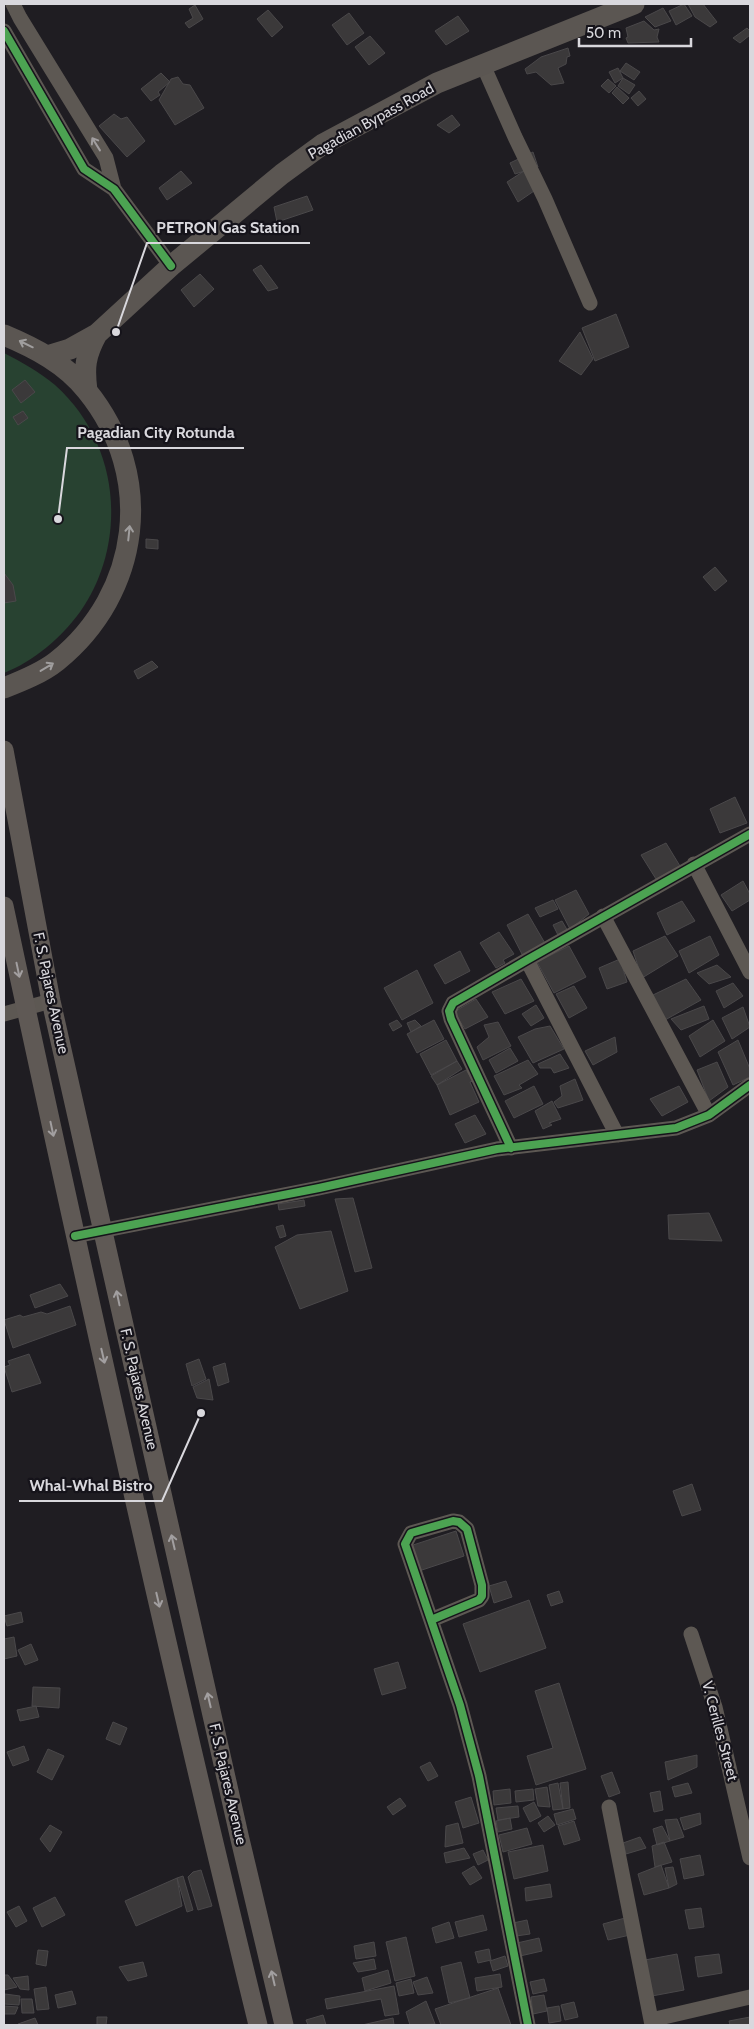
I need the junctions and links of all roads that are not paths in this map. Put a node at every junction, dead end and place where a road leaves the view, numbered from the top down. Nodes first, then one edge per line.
1 (13, 4) edge
2 (634, 4) edge
3 (4, 31) edge
4 (483, 65) junction
5 (114, 188) junction
6 (171, 266) junction
7 (590, 303) dead end
8 (97, 334) junction
9 (4, 335) edge
10 (47, 356) junction
11 (87, 391) junction
12 (4, 688) edge
13 (4, 750) edge
14 (750, 834) edge
15 (694, 864) junction
16 (4, 906) edge
17 (603, 916) junction
18 (527, 960) junction
19 (750, 972) edge
20 (51, 1001) junction
21 (26, 1008) junction
22 (4, 1014) edge
23 (750, 1085) edge
24 (709, 1116) junction
25 (617, 1135) junction
26 (511, 1148) junction
27 (103, 1229) junction
28 (75, 1236) junction
29 (139, 1391) junction
30 (112, 1397) junction
31 (431, 1620) junction
32 (691, 1634) dead end
33 (609, 1807) dead end
34 (750, 1858) edge
35 (750, 1997) edge
36 (652, 2023) edge
37 (258, 2025) edge
38 (284, 2025) edge
39 (528, 2025) edge

5 -> 1 street
2 - 4 highway, Pagadian Bypass Road
3 - 5 street
4 - 6 highway, Pagadian Bypass Road
4 - 7 street
5 - 6 street
6 - 8 highway, Pagadian Bypass Road
8 - 10 highway, Pagadian Bypass Road
8 - 11 highway, Pagadian Bypass Road
10 -> 9 highway
10 - 11 highway
12 -> 11 highway
13 - 20 main road, F. S. Pajares Avenue
14 - 15 street
15 - 17 street
15 - 19 street
16 -> 21 main road, F. S. Pajares Avenue
17 - 18 street
17 - 24 street
18 - 25 street
18 - 26 street
20 - 21 street
20 - 27 main road, F. S. Pajares Avenue
21 - 22 street
21 -> 28 main road, F. S. Pajares Avenue
23 - 24 street
24 - 25 street
25 - 26 street
26 - 27 street
27 - 28 street
29 -> 27 main road, F. S. Pajares Avenue
28 -> 30 main road, F. S. Pajares Avenue
29 - 30 main road
38 -> 29 main road, F. S. Pajares Avenue
30 -> 37 main road, F. S. Pajares Avenue
31 - 31 street
31 - 39 street
32 - 34 street, V. Cerilles Street
33 - 36 street
35 - 36 street

